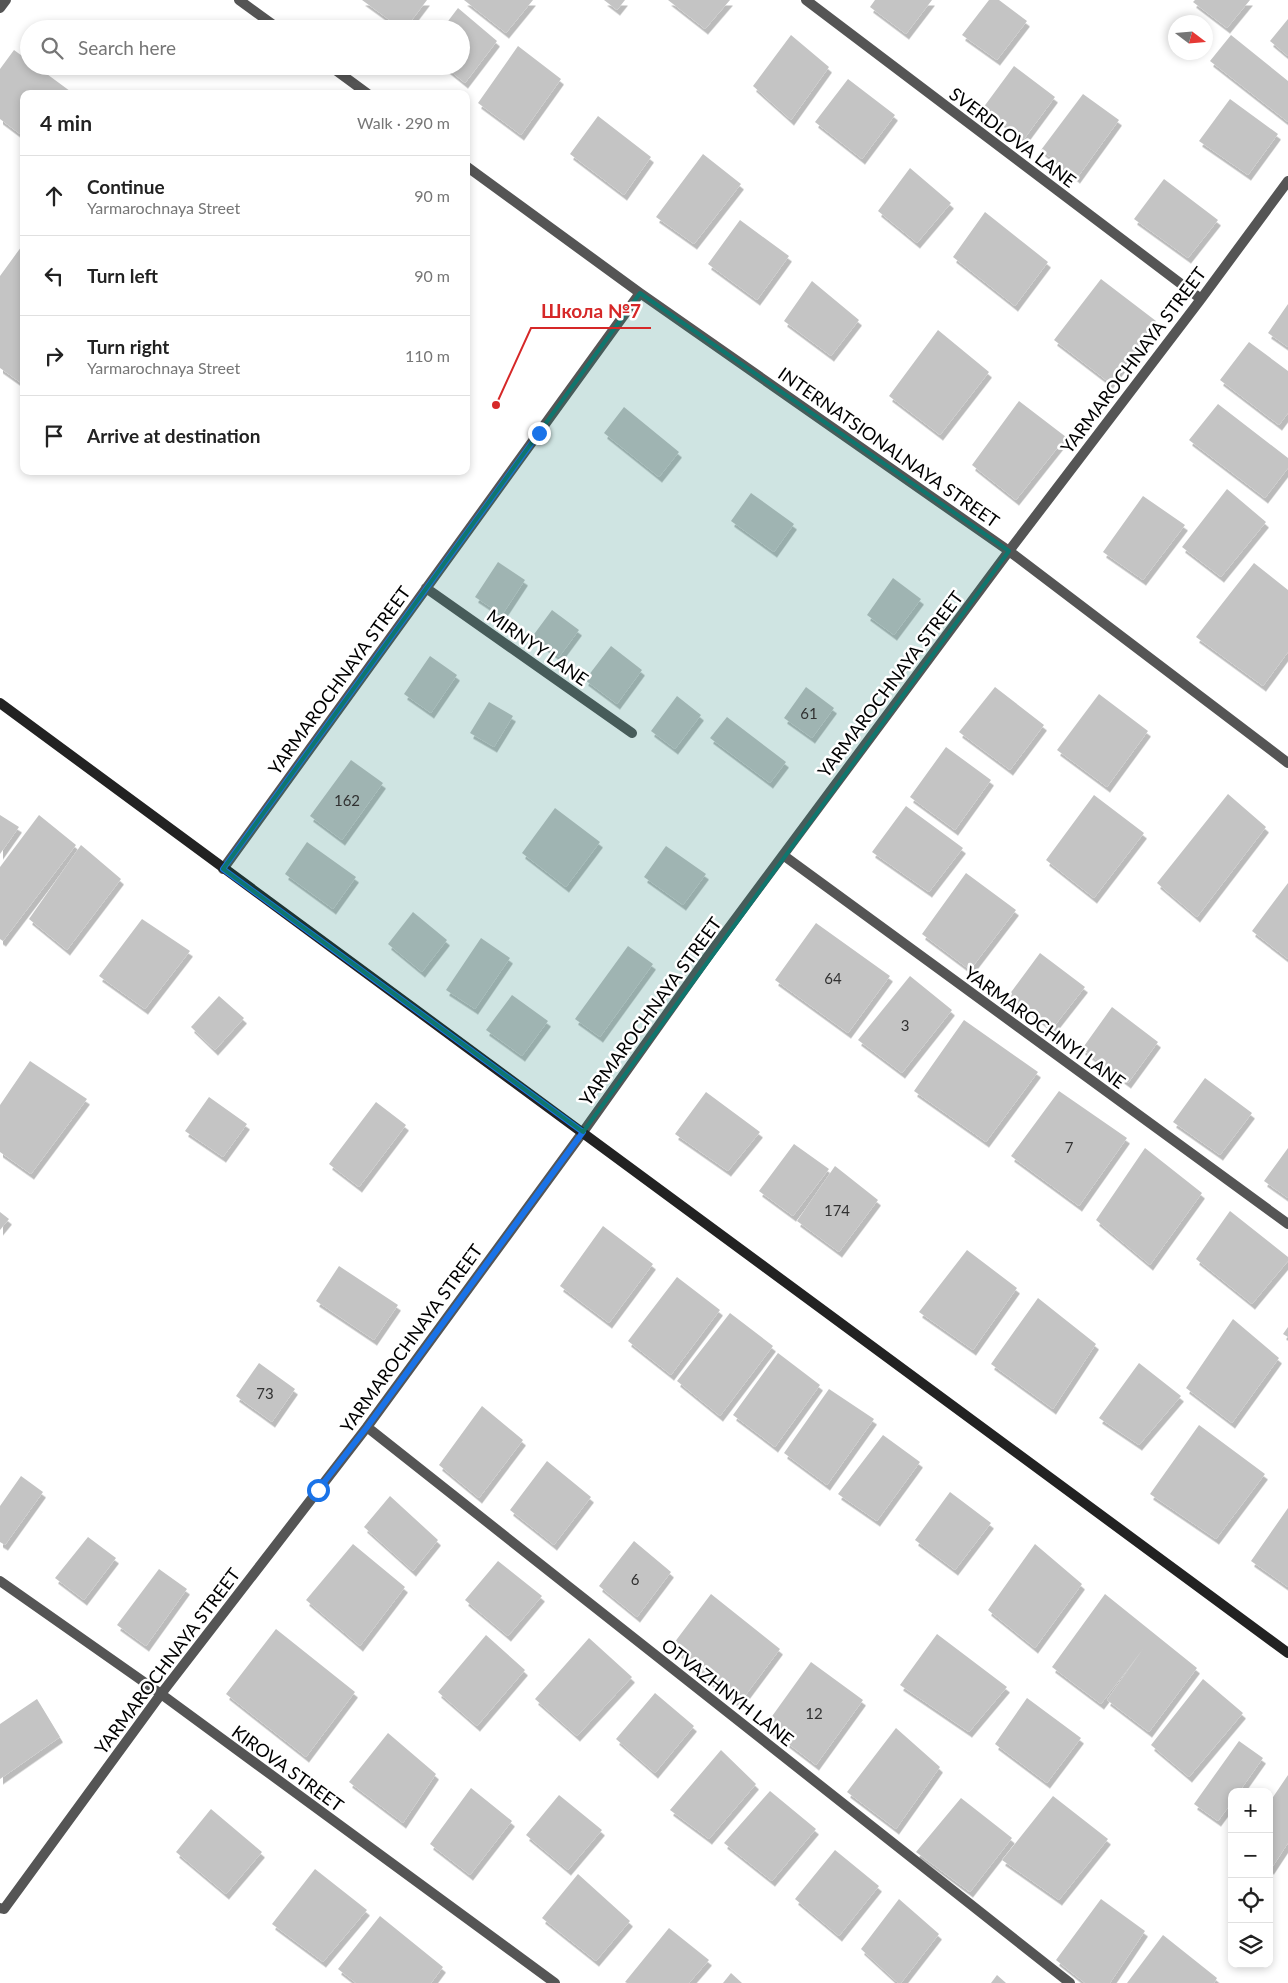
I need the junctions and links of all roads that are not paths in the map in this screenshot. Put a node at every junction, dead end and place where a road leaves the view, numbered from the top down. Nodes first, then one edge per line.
1 (6, 0) edge
2 (240, 0) edge
3 (806, 0) edge
4 (0, 8) edge
5 (267, 20) edge
6 (342, 75) edge
7 (363, 90) edge
8 (470, 169) edge
9 (1288, 180) edge
10 (640, 293) junction
11 (1200, 299) junction
12 (1009, 551) junction
13 (426, 588) junction
14 (0, 703) edge
15 (632, 733) dead end
16 (1288, 764) edge
17 (783, 856) junction
18 (223, 869) junction
19 (583, 1132) junction
20 (1288, 1224) edge
21 (367, 1427) junction
22 (0, 1582) edge
23 (1288, 1653) edge
24 (160, 1694) junction
25 (2, 1909) edge
26 (555, 1983) edge
27 (1070, 1983) edge

1 - 4 street
2 - 5 street
3 - 11 street, SVERDLOVA LANE
6 - 7 street
8 - 10 street, INTERNATSIONALNAYA STREET
9 - 11 street, YARMAROCHNAYA STREET
10 - 12 street, INTERNATSIONALNAYA STREET
10 - 13 street, YARMAROCHNAYA STREET
11 - 12 street, YARMAROCHNAYA STREET
12 - 16 street, INTERNATSIONALNAYA STREET
12 - 17 street, YARMAROCHNAYA STREET
13 - 15 street, MIRNYY LANE
13 - 18 street, YARMAROCHNAYA STREET
14 - 18 main road
17 - 19 street, YARMAROCHNAYA STREET
17 - 20 street, YARMAROCHNYI LANE
18 - 19 main road
19 - 21 street, YARMAROCHNAYA STREET
19 - 23 main road
21 - 24 street, YARMAROCHNAYA STREET
21 - 27 street, OTVAZHNYH LANE
22 - 24 street, KIROVA STREET
24 - 25 street, YARMAROCHNAYA STREET
24 - 26 street, KIROVA STREET

